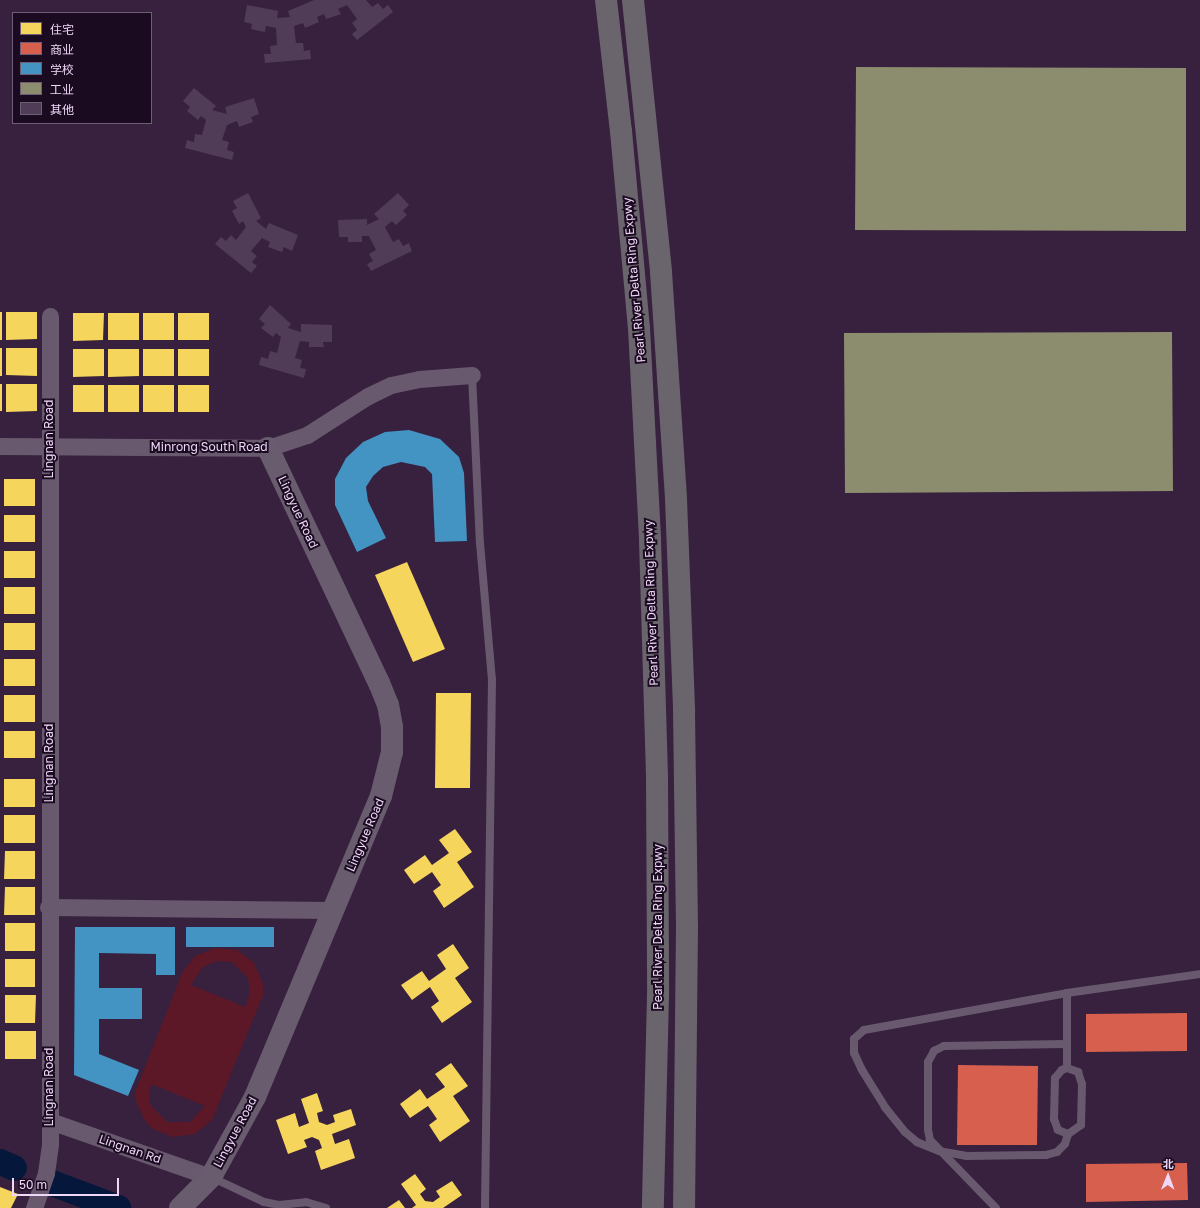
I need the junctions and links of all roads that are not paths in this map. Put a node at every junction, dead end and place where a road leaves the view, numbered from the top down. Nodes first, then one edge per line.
1 (606, 0) edge
2 (633, 0) edge
3 (50, 316) dead end
4 (472, 375) joint
5 (49, 445) junction
6 (0, 446) edge
7 (268, 448) junction
8 (48, 907) junction
9 (334, 910) junction
10 (1200, 974) edge
11 (1067, 993) junction
12 (1067, 1044) junction
13 (1067, 1068) junction
14 (50, 1121) junction
15 (1068, 1134) junction
16 (939, 1151) junction
17 (211, 1177) junction
18 (34, 1208) edge
19 (180, 1208) edge
20 (326, 1208) edge
21 (485, 1208) edge
22 (653, 1208) edge
23 (684, 1208) edge
24 (996, 1208) edge

1 - 22 highway, Pearl River Delta Ring Expwy
2 - 23 highway
3 - 5 street, Lingnan Road
4 - 7 street, Minrong South Road
4 - 21 lane
5 - 6 street, Minrong South Road
5 - 7 street, Minrong South Road
5 - 8 street, Lingnan Road
7 - 9 street, Lingyue Road
8 - 9 street
8 - 14 street, Lingnan Road
9 - 17 street, Lingyue Road
10 - 11 lane
11 - 12 lane
11 - 16 lane
12 - 13 lane
12 - 16 lane
13 - 15 lane
13 - 15 lane
14 - 17 street, Lingnan Rd
14 - 18 street, Lingnan Road
15 - 16 lane
16 - 24 lane
17 - 19 street, Lingyue Road
17 - 20 lane

